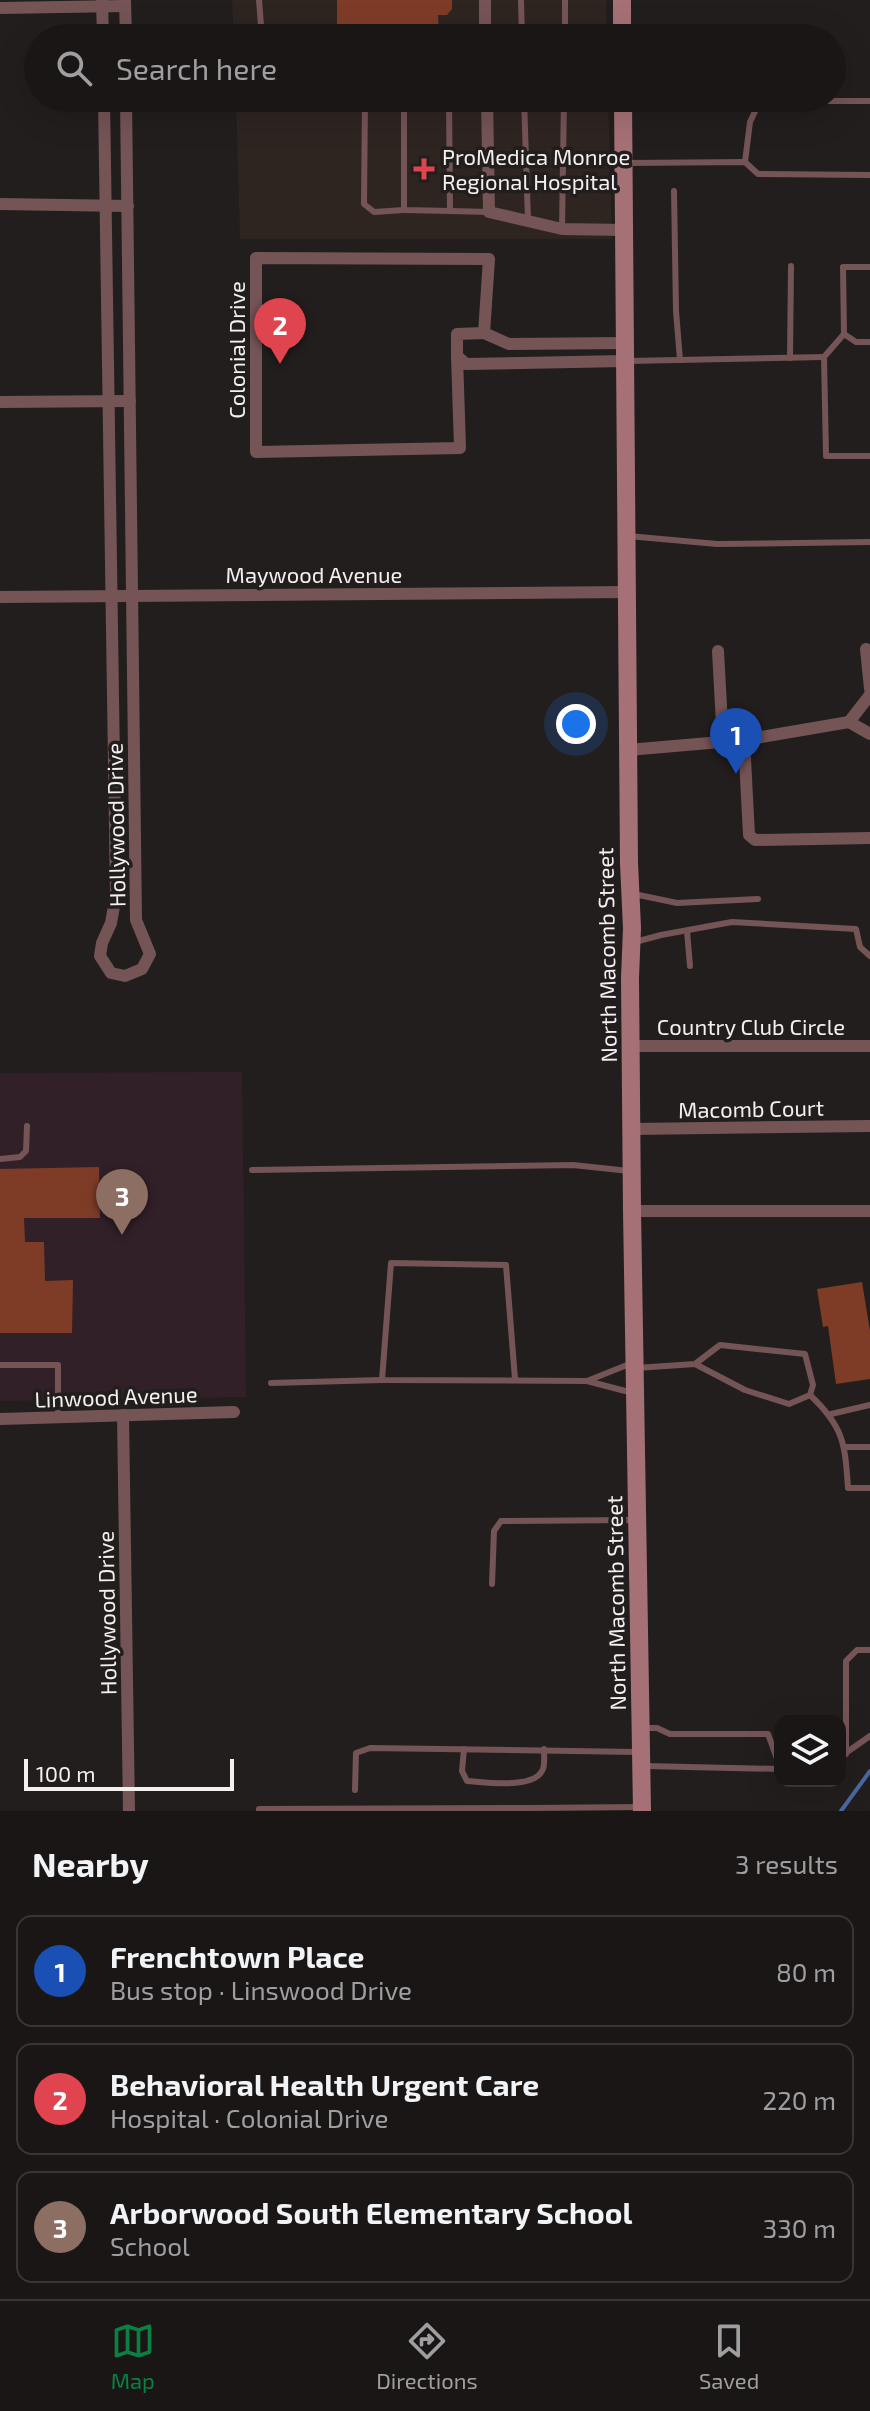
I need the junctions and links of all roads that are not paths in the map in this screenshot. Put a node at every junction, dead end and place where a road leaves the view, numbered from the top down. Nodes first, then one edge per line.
1 (259, 0) edge
2 (485, 0) edge
3 (521, 0) edge
4 (565, 0) edge
5 (622, 0) edge
6 (102, 3) edge
7 (125, 3) edge
8 (0, 8) edge
9 (103, 24) edge
10 (126, 24) edge
11 (261, 24) edge
12 (485, 24) edge
13 (522, 24) edge
14 (565, 24) edge
15 (622, 24) edge
16 (846, 101) edge
17 (870, 101) edge
18 (104, 112) edge
19 (126, 112) edge
20 (365, 112) edge
21 (404, 112) edge
22 (449, 112) edge
23 (487, 112) edge
24 (524, 112) edge
25 (564, 112) edge
26 (623, 112) edge
27 (755, 112) edge
28 (745, 162) junction
29 (624, 164) junction
30 (870, 175) edge
31 (674, 191) dead end
32 (0, 204) edge
33 (106, 205) junction
34 (128, 206) junction
35 (404, 210) junction
36 (450, 211) junction
37 (489, 212) junction
38 (528, 221) junction
39 (562, 229) junction
40 (624, 230) junction
41 (791, 266) dead end
42 (870, 267) edge
43 (484, 333) junction
44 (844, 334) junction
45 (870, 342) edge
46 (626, 352) junction
47 (457, 356) junction
48 (824, 357) junction
49 (790, 358) junction
50 (680, 360) junction
51 (110, 400) junction
52 (130, 401) junction
53 (0, 402) edge
54 (870, 456) edge
55 (628, 536) junction
56 (870, 542) edge
57 (628, 592) junction
58 (111, 595) junction
59 (132, 595) junction
60 (0, 597) edge
61 (866, 649) dead end
62 (718, 651) dead end
63 (870, 689) edge
64 (870, 695) edge
65 (849, 722) junction
66 (870, 734) edge
67 (744, 740) junction
68 (723, 742) junction
69 (628, 750) junction
70 (870, 838) edge
71 (630, 894) junction
72 (758, 899) dead end
73 (687, 931) junction
74 (632, 943) junction
75 (870, 956) edge
76 (690, 966) dead end
77 (632, 1046) junction
78 (870, 1046) edge
79 (27, 1126) dead end
80 (870, 1126) edge
81 (632, 1129) junction
82 (0, 1159) edge
83 (252, 1170) dead end
84 (632, 1172) junction
85 (632, 1211) junction
86 (870, 1211) edge
87 (695, 1364) junction
88 (0, 1365) edge
89 (636, 1365) junction
90 (515, 1379) junction
91 (382, 1380) junction
92 (587, 1381) junction
93 (271, 1383) dead end
94 (637, 1394) junction
95 (810, 1395) junction
96 (870, 1405) edge
97 (234, 1412) dead end
98 (831, 1414) junction
99 (123, 1415) junction
100 (58, 1417) junction
101 (0, 1419) edge
102 (845, 1447) junction
103 (870, 1447) edge
104 (870, 1488) edge
105 (638, 1520) junction
106 (492, 1584) dead end
107 (870, 1650) edge
108 (844, 1715) edge
109 (641, 1728) junction
110 (870, 1736) edge
111 (464, 1749) junction
112 (544, 1749) junction
113 (774, 1751) edge
114 (846, 1754) edge
115 (641, 1759) junction
116 (774, 1768) edge
117 (355, 1790) dead end
118 (530, 1809) edge
119 (642, 1809) edge
120 (129, 1811) edge
121 (259, 1811) edge

1 - 11 lane
2 - 12 street
3 - 13 lane
4 - 14 lane
5 - 15 street
6 - 7 street
6 - 8 street
6 - 9 street
7 - 10 street
16 - 17 lane
18 - 33 street, Hollywood Drive
19 - 34 street, Hollywood Drive
20 - 35 lane
21 - 35 lane
22 - 36 lane
23 - 37 street
24 - 38 lane
25 - 39 lane
26 - 29 street, North Macomb Street
27 - 28 lane
28 - 29 lane
28 - 30 lane
29 - 40 street, North Macomb Street
31 - 50 lane
32 - 33 street
33 - 34 street
33 - 51 street, Hollywood Drive
34 - 52 street, Hollywood Drive
35 - 36 lane
36 - 37 lane
37 - 38 street
38 - 39 street
39 - 40 street
40 - 46 street, North Macomb Street
41 - 49 lane
42 - 44 lane
43 - 46 street
43 - 47 street
43 - 47 street, Colonial Drive
44 - 45 lane
44 - 48 lane
46 - 47 street
46 - 50 lane
46 - 55 street, North Macomb Street
48 - 49 lane
48 - 54 lane
49 - 50 lane
51 - 52 street
51 - 53 street
51 - 58 street, Hollywood Drive
52 - 59 street, Hollywood Drive
55 - 56 lane
55 - 57 street, North Macomb Street
57 - 59 street, Maywood Avenue
57 - 69 street, North Macomb Street
58 - 59 street, Maywood Avenue
58 - 59 street, Hollywood Drive
58 - 60 street, Maywood Avenue
61 - 63 street
62 - 68 street
64 - 65 street
65 - 66 street
65 - 67 street
67 - 68 street
67 - 70 street
68 - 69 street
69 - 71 street, North Macomb Street
71 - 72 lane
71 - 74 street, North Macomb Street
73 - 74 lane
73 - 75 lane
73 - 76 lane
74 - 77 street, North Macomb Street
77 - 78 street, Country Club Circle
77 - 81 street, North Macomb Street
79 - 82 lane
80 - 81 street, Macomb Court
81 - 84 street, North Macomb Street
83 - 84 lane
84 - 85 street, North Macomb Street
85 - 86 street
85 - 89 street, North Macomb Street
87 - 89 lane
87 - 95 lane
87 - 95 lane
88 - 100 lane
89 - 92 lane
89 - 94 street, North Macomb Street
90 - 91 lane
90 - 91 lane
90 - 92 lane
91 - 93 lane
92 - 94 lane
94 - 105 street, North Macomb Street
95 - 98 lane
96 - 98 lane
97 - 99 street, Linwood Avenue
98 - 102 lane
99 - 100 street, Linwood Avenue
99 - 120 street, Hollywood Drive
100 - 101 street, Linwood Avenue
102 - 103 lane
102 - 104 lane
105 - 106 lane
105 - 109 street, North Macomb Street
107 - 108 lane
109 - 113 lane
109 - 115 street, North Macomb Street
110 - 114 lane
111 - 112 lane
111 - 112 lane
111 - 117 lane
112 - 115 lane
115 - 116 lane
115 - 119 street, North Macomb Street
118 - 119 lane
118 - 121 lane

